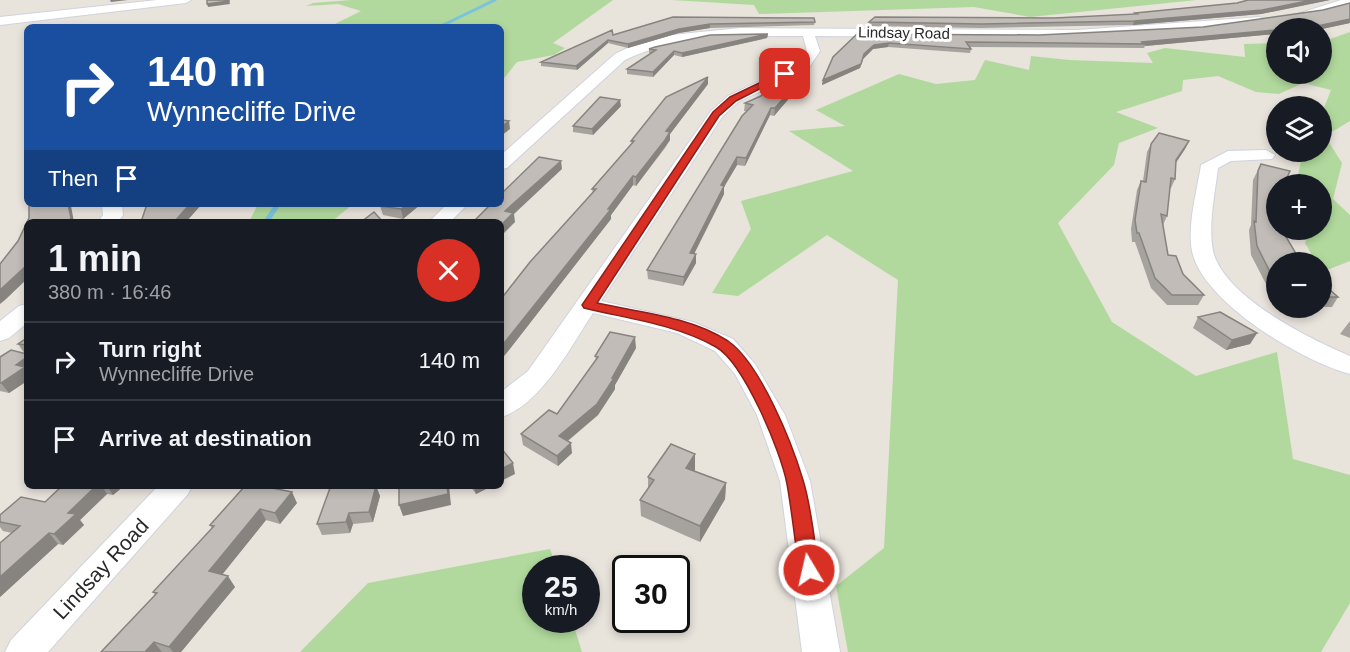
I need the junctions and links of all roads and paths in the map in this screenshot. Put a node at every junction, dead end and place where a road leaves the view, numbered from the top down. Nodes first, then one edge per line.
1 (186, 0) edge
2 (1350, 1) edge
3 (68, 7) edge
4 (1290, 17) edge
5 (1266, 20) edge
6 (0, 21) edge
7 (808, 33) junction
8 (1266, 155) dead end
9 (504, 161) edge
10 (455, 207) edge
11 (442, 219) edge
12 (589, 305) junction
13 (24, 313) edge
14 (0, 333) edge
15 (1350, 366) edge
16 (504, 405) edge
17 (174, 489) edge
18 (24, 652) edge
19 (821, 652) edge

1 - 3 street
2 - 4 street
3 - 6 street
5 - 7 street, Lindsay Road
7 - 9 street, Lindsay Road
7 - 12 street
8 - 15 street
10 - 11 street
12 - 16 street
12 - 19 street
13 - 14 street
17 - 18 street, Lindsay Road

